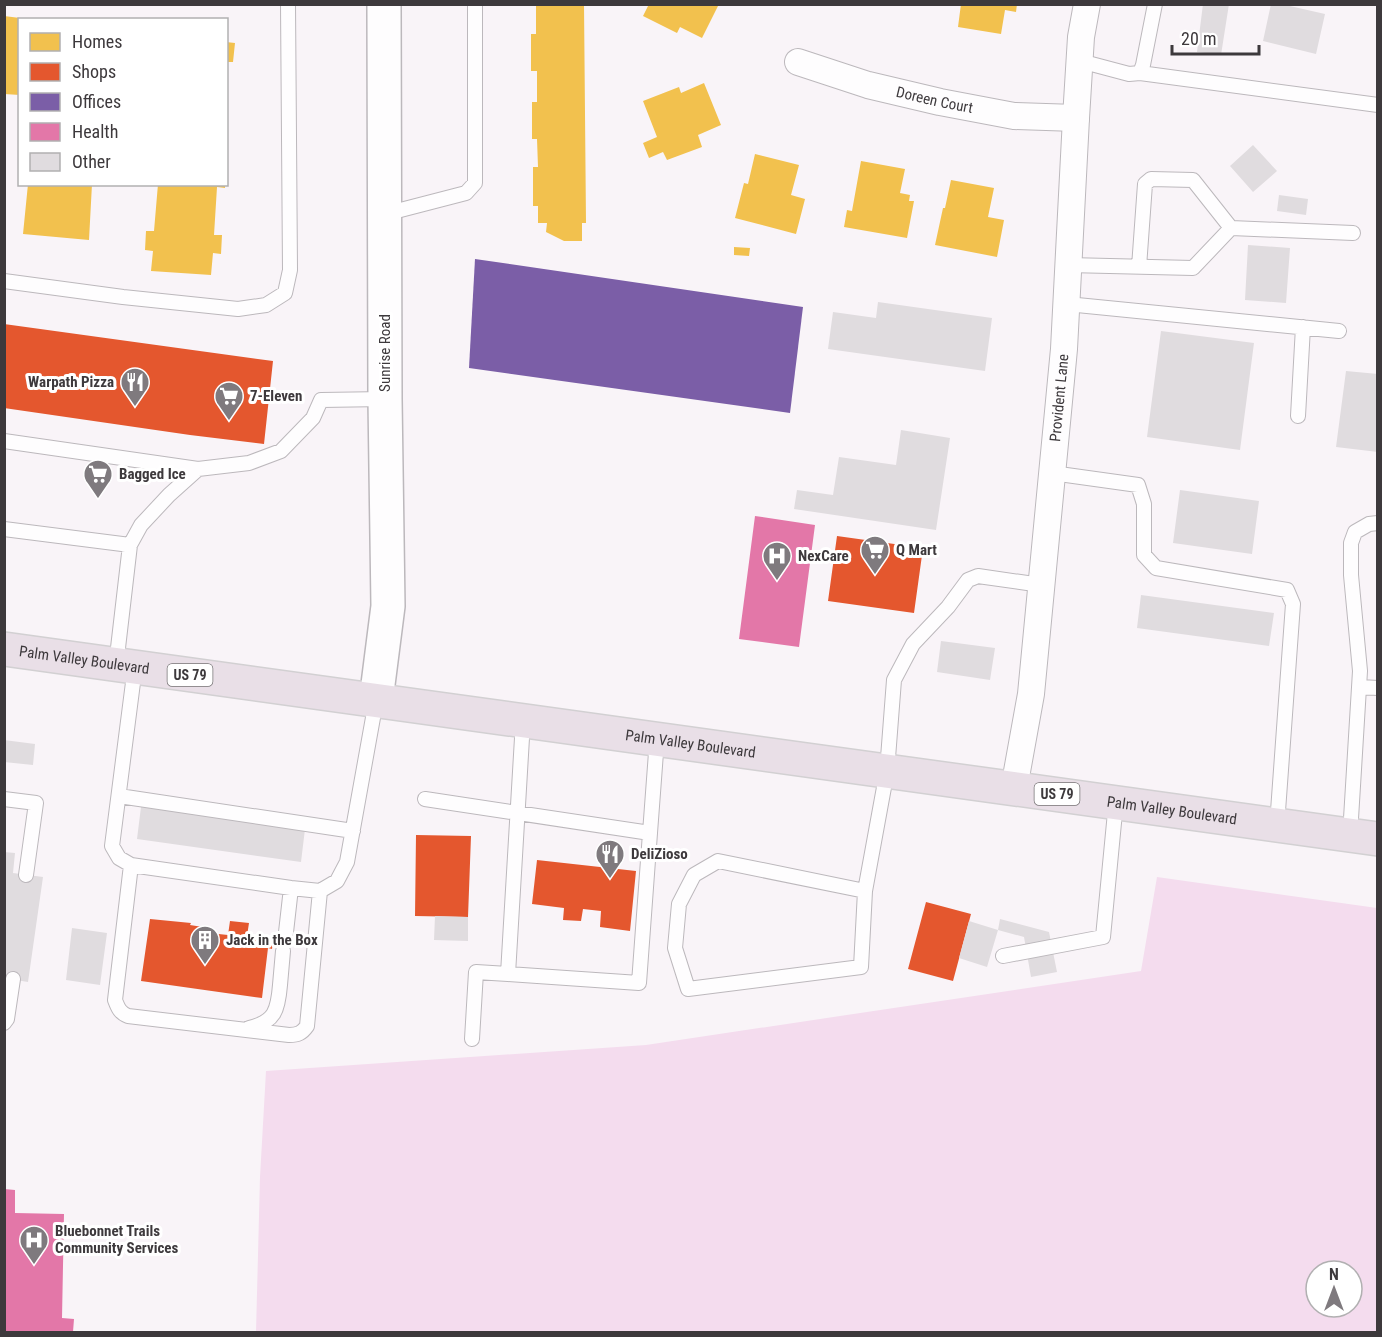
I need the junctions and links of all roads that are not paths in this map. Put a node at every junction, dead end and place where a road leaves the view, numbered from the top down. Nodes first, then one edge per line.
1 (288, 4) edge
2 (384, 4) edge
3 (475, 4) edge
4 (1086, 4) edge
5 (1155, 4) edge
6 (1080, 61) junction
7 (798, 62) dead end
8 (1140, 73) junction
9 (1377, 105) edge
10 (1076, 118) junction
11 (385, 214) junction
12 (1232, 228) junction
13 (1353, 233) dead end
14 (1068, 265) junction
15 (1139, 267) junction
16 (4, 281) edge
17 (1067, 304) junction
18 (1303, 327) junction
19 (1339, 331) dead end
20 (385, 399) junction
21 (1298, 416) dead end
22 (4, 441) edge
23 (198, 469) junction
24 (1052, 473) junction
25 (1377, 523) edge
26 (4, 529) edge
27 (130, 545) junction
28 (1041, 585) junction
29 (4, 650) edge
30 (125, 666) junction
31 (1360, 687) junction
32 (1377, 688) edge
33 (376, 700) junction
34 (523, 721) junction
35 (657, 739) junction
36 (887, 771) junction
37 (1014, 788) junction
38 (119, 796) junction
39 (425, 799) dead end
40 (4, 800) edge
41 (1116, 802) junction
42 (517, 813) junction
43 (1277, 825) junction
44 (353, 831) junction
45 (650, 833) junction
46 (1364, 837) edge
47 (131, 865) junction
48 (26, 875) dead end
49 (291, 888) junction
50 (320, 891) junction
51 (865, 891) junction
52 (1003, 956) dead end
53 (508, 974) junction
54 (13, 979) dead end
55 (4, 1023) edge
56 (244, 1029) junction
57 (472, 1039) dead end

1 - 16 lane
2 - 11 main road, Sunrise Road
3 - 11 lane
4 - 6 street, Provident Lane
5 - 8 lane
6 - 8 lane
6 - 10 street, Provident Lane
7 - 10 street, Doreen Court
8 - 9 lane
10 - 14 street, Provident Lane
11 - 20 main road, Sunrise Road
12 - 13 lane
12 - 15 lane
12 - 15 lane
14 - 15 lane
14 - 17 street, Provident Lane
17 - 18 lane
17 - 24 street, Provident Lane
18 - 19 lane
18 - 21 lane
20 - 23 lane
20 - 33 main road, Sunrise Road
22 - 23 lane
23 - 27 lane
24 - 28 street, Provident Lane
24 - 43 lane
25 - 31 lane
26 - 27 lane
27 - 30 lane
28 - 36 lane
28 - 37 street, Provident Lane
29 - 30 highway, Palm Valley Boulevard / US 79
30 - 33 highway, Palm Valley Boulevard / US 79
30 - 38 lane
31 - 32 lane
31 - 46 lane
33 - 34 highway, Palm Valley Boulevard / US 79
33 - 44 lane
34 - 35 highway, Palm Valley Boulevard / US 79
34 - 42 lane
35 - 36 highway, Palm Valley Boulevard / US 79
35 - 45 lane
36 - 37 highway, Palm Valley Boulevard / US 79
36 - 51 lane
37 - 41 highway, Palm Valley Boulevard / US 79
38 - 44 lane
38 - 47 lane
39 - 42 lane
40 - 48 lane
41 - 43 highway, Palm Valley Boulevard / US 79
41 - 52 lane
42 - 45 lane
42 - 53 lane
43 - 46 highway, Palm Valley Boulevard / US 79
44 - 50 lane
45 - 53 lane
47 - 49 lane
47 - 56 lane
49 - 50 lane
49 - 56 lane
50 - 56 lane
51 - 51 lane
53 - 57 lane
54 - 55 lane

